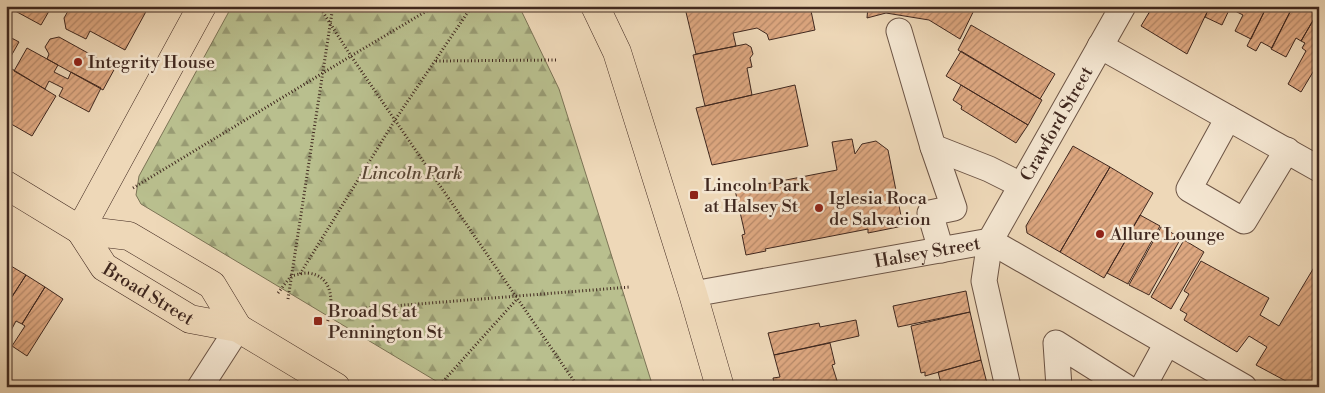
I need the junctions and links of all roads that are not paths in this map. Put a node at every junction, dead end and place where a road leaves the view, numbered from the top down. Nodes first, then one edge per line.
1 (202, 6) edge
2 (595, 6) edge
3 (618, 6) edge
4 (1123, 6) edge
5 (900, 31) dead end
6 (1100, 46) junction
7 (617, 52) junction
8 (1228, 118) junction
9 (933, 147) junction
10 (1287, 150) junction
11 (1319, 169) edge
12 (1021, 184) junction
13 (6, 185) edge
14 (80, 230) junction
15 (990, 241) junction
16 (941, 250) junction
17 (693, 294) junction
18 (238, 328) junction
19 (1167, 343) junction
20 (200, 387) edge
21 (336, 387) edge
22 (720, 387) edge
23 (1008, 387) edge
24 (1059, 387) edge
25 (1126, 387) edge
26 (1143, 387) edge
27 (1244, 387) edge

1 - 14 main road
2 - 7 main road
3 - 7 main road
4 - 6 street, Crawford Street
5 - 9 street
6 - 8 street
6 - 12 street, Crawford Street
7 - 17 main road
8 - 10 street
8 - 10 street
9 - 12 street
9 - 16 street
10 - 11 street
12 - 15 street, Crawford Street
13 - 14 main road, Broad Street
14 - 18 main road, Broad Street
14 - 18 main road, Broad Street
15 - 16 street, Halsey Street
15 - 19 street, Halsey Street
15 - 23 street
16 - 17 street, Halsey Street
17 - 22 main road
18 - 20 street
18 - 21 main road, Broad Street
19 - 26 street
19 - 27 street, Halsey Street
24 - 25 street

